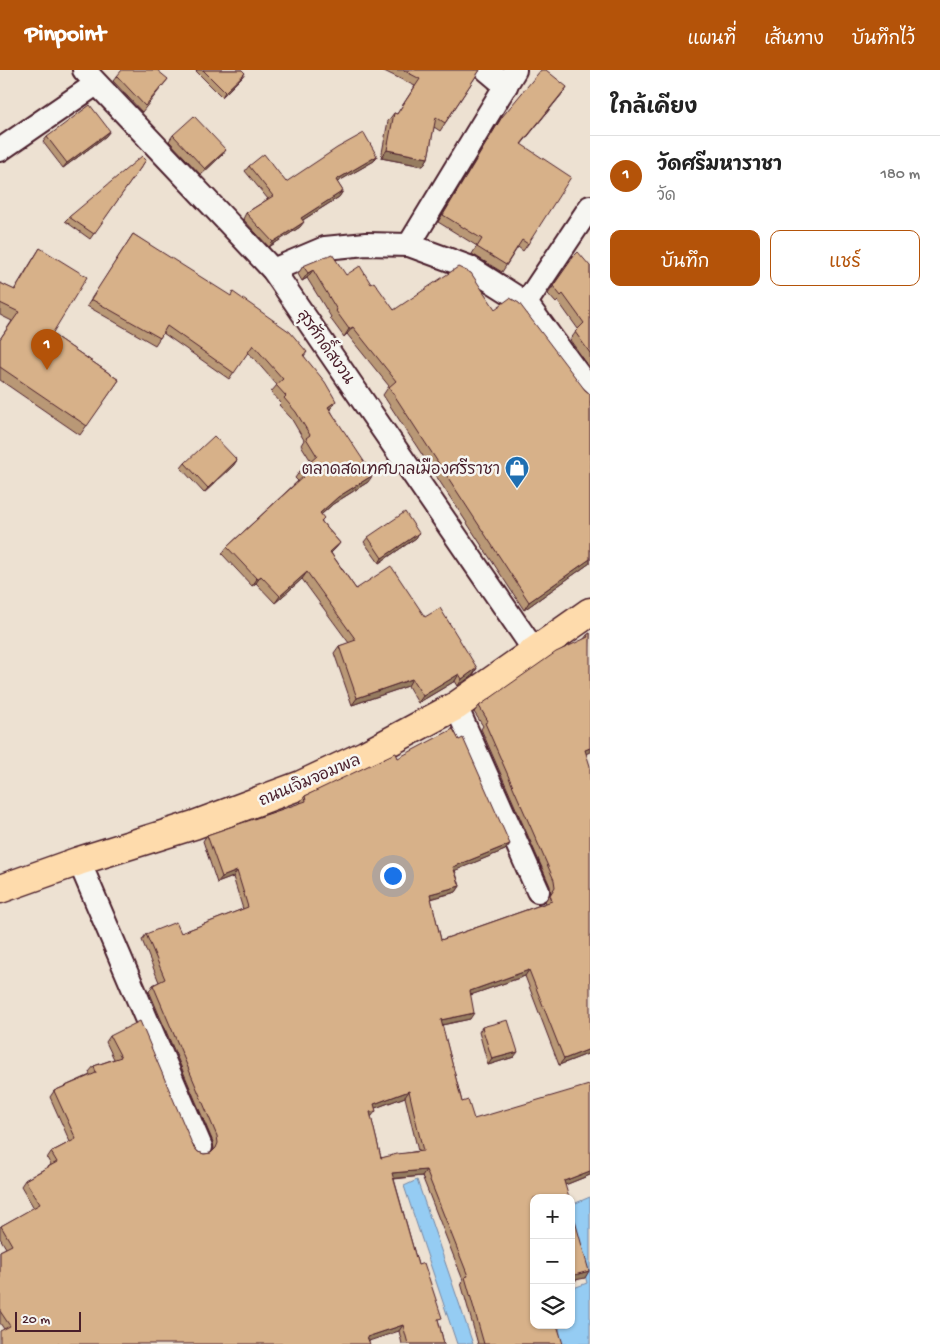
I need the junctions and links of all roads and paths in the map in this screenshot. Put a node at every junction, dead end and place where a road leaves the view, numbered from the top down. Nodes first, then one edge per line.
1 (487, 70) edge
2 (90, 77) edge
3 (510, 78) edge
4 (0, 150) edge
5 (590, 207) edge
6 (409, 245) junction
7 (273, 270) junction
8 (526, 303) junction
9 (590, 390) edge
10 (590, 612) edge
11 (534, 650) junction
12 (456, 706) junction
13 (79, 861) junction
14 (0, 889) edge
15 (538, 891) dead end
16 (201, 1147) dead end

1 - 3 street
2 - 4 street
2 - 7 street, สุรศักดิ์สงวน
3 - 6 street
5 - 8 street
6 - 7 street
6 - 8 street
7 - 11 street, สุรศักดิ์สงวน
8 - 9 street
10 - 11 main road, ถนนเจิมจอมพล
11 - 12 main road, ถนนเจิมจอมพล
12 - 13 main road, ถนนเจิมจอมพล
12 - 15 street
13 - 14 main road, ถนนเจิมจอมพล
13 - 16 street

